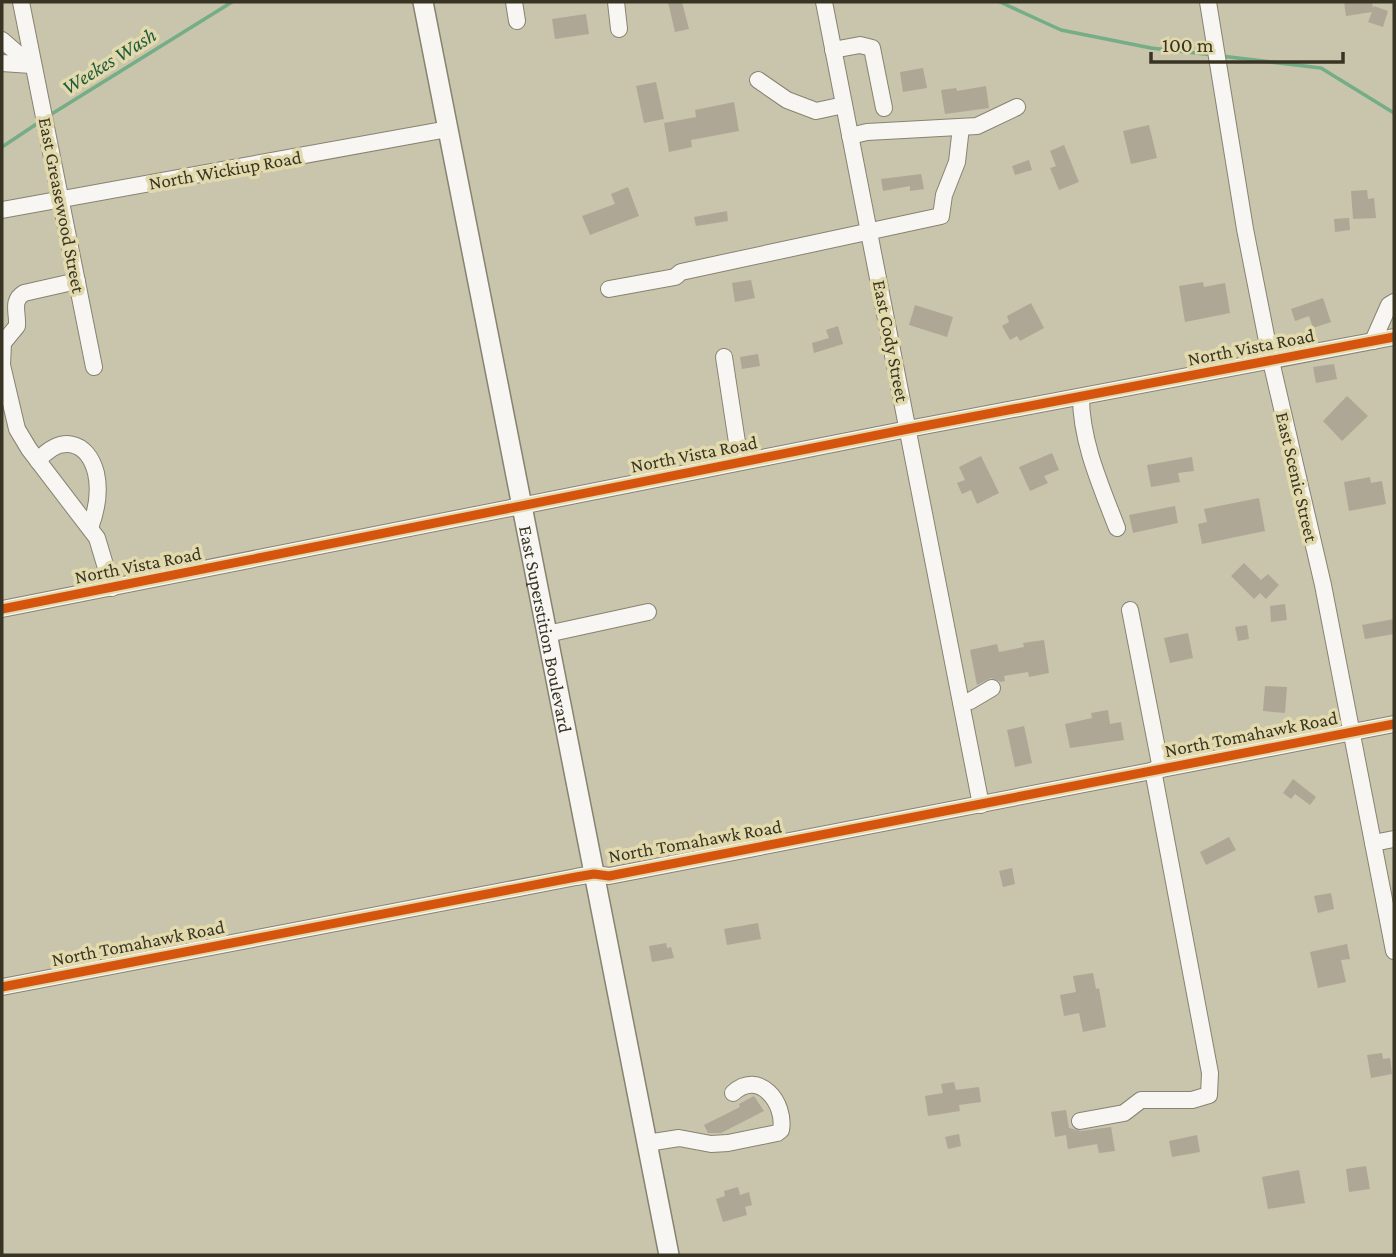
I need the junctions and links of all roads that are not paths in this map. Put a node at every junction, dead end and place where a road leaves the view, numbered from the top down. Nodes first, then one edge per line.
1 (22, 2) edge
2 (423, 2) edge
3 (514, 2) edge
4 (616, 2) edge
5 (824, 2) edge
6 (1208, 2) edge
7 (517, 20) dead end
8 (620, 29) dead end
9 (2, 40) edge
10 (833, 50) junction
11 (2, 63) edge
12 (32, 65) junction
13 (758, 80) dead end
14 (844, 106) junction
15 (1017, 107) dead end
16 (884, 108) dead end
17 (961, 127) junction
18 (448, 129) junction
19 (850, 136) junction
20 (60, 200) junction
21 (2, 210) edge
22 (869, 232) junction
23 (77, 281) junction
24 (609, 289) dead end
25 (1394, 302) edge
26 (1394, 337) edge
27 (1373, 341) junction
28 (724, 357) dead end
29 (1271, 361) junction
30 (94, 367) dead end
31 (1080, 397) junction
32 (908, 429) junction
33 (38, 461) junction
34 (740, 462) junction
35 (522, 506) junction
36 (90, 528) junction
37 (1117, 528) dead end
38 (112, 588) junction
39 (2, 609) edge
40 (1130, 610) dead end
41 (648, 612) dead end
42 (547, 634) junction
43 (992, 688) dead end
44 (961, 702) junction
45 (1394, 724) edge
46 (1351, 733) junction
47 (1157, 770) junction
48 (981, 805) junction
49 (1394, 839) edge
50 (1373, 843) junction
51 (594, 874) junction
52 (1393, 923) edge
53 (1394, 951) edge
54 (2, 987) edge
55 (733, 1093) dead end
56 (1080, 1121) dead end
57 (647, 1143) junction
58 (669, 1255) edge

1 - 12 street, East Greasewood Street
2 - 18 main road, East Superstition Boulevard
3 - 7 street
4 - 8 street
5 - 10 street, East Cody Street
6 - 29 street, East Scenic Street
9 - 12 street
10 - 14 street, East Cody Street
10 - 16 street
11 - 12 street
12 - 20 street, East Greasewood Street
13 - 14 street
14 - 19 street, East Cody Street
15 - 17 street
17 - 19 street
17 - 22 street
18 - 20 street, North Wickiup Road
18 - 35 main road, East Superstition Boulevard
19 - 22 street, East Cody Street
20 - 21 street, North Wickiup Road
20 - 23 street, East Greasewood Street
22 - 24 street
22 - 32 street, East Cody Street
23 - 30 street, East Greasewood Street
23 - 33 street
25 - 27 street
26 - 27 street, North Vista Road
27 - 29 street, North Vista Road
28 - 34 street
29 - 31 street, North Vista Road
29 - 46 street, East Scenic Street
31 - 32 street, North Vista Road
31 - 37 street
32 - 34 street, North Vista Road
32 - 44 street, East Cody Street
33 - 36 street
33 - 36 street
34 - 35 street, North Vista Road
35 - 38 street, North Vista Road
35 - 42 main road, East Superstition Boulevard
36 - 38 street
38 - 39 street, North Vista Road
40 - 47 street
41 - 42 street
42 - 51 main road, East Superstition Boulevard
43 - 44 street
44 - 48 street, East Cody Street
45 - 46 street, North Tomahawk Road
46 - 47 street, North Tomahawk Road
46 - 50 street, East Scenic Street
47 - 48 street, North Tomahawk Road
47 - 56 street
48 - 51 street, North Tomahawk Road
49 - 50 street
50 - 52 street, East Scenic Street
51 - 54 street, North Tomahawk Road
51 - 57 main road, East Superstition Boulevard
52 - 53 street, East Scenic Street
55 - 57 street
57 - 58 main road, East Superstition Boulevard

